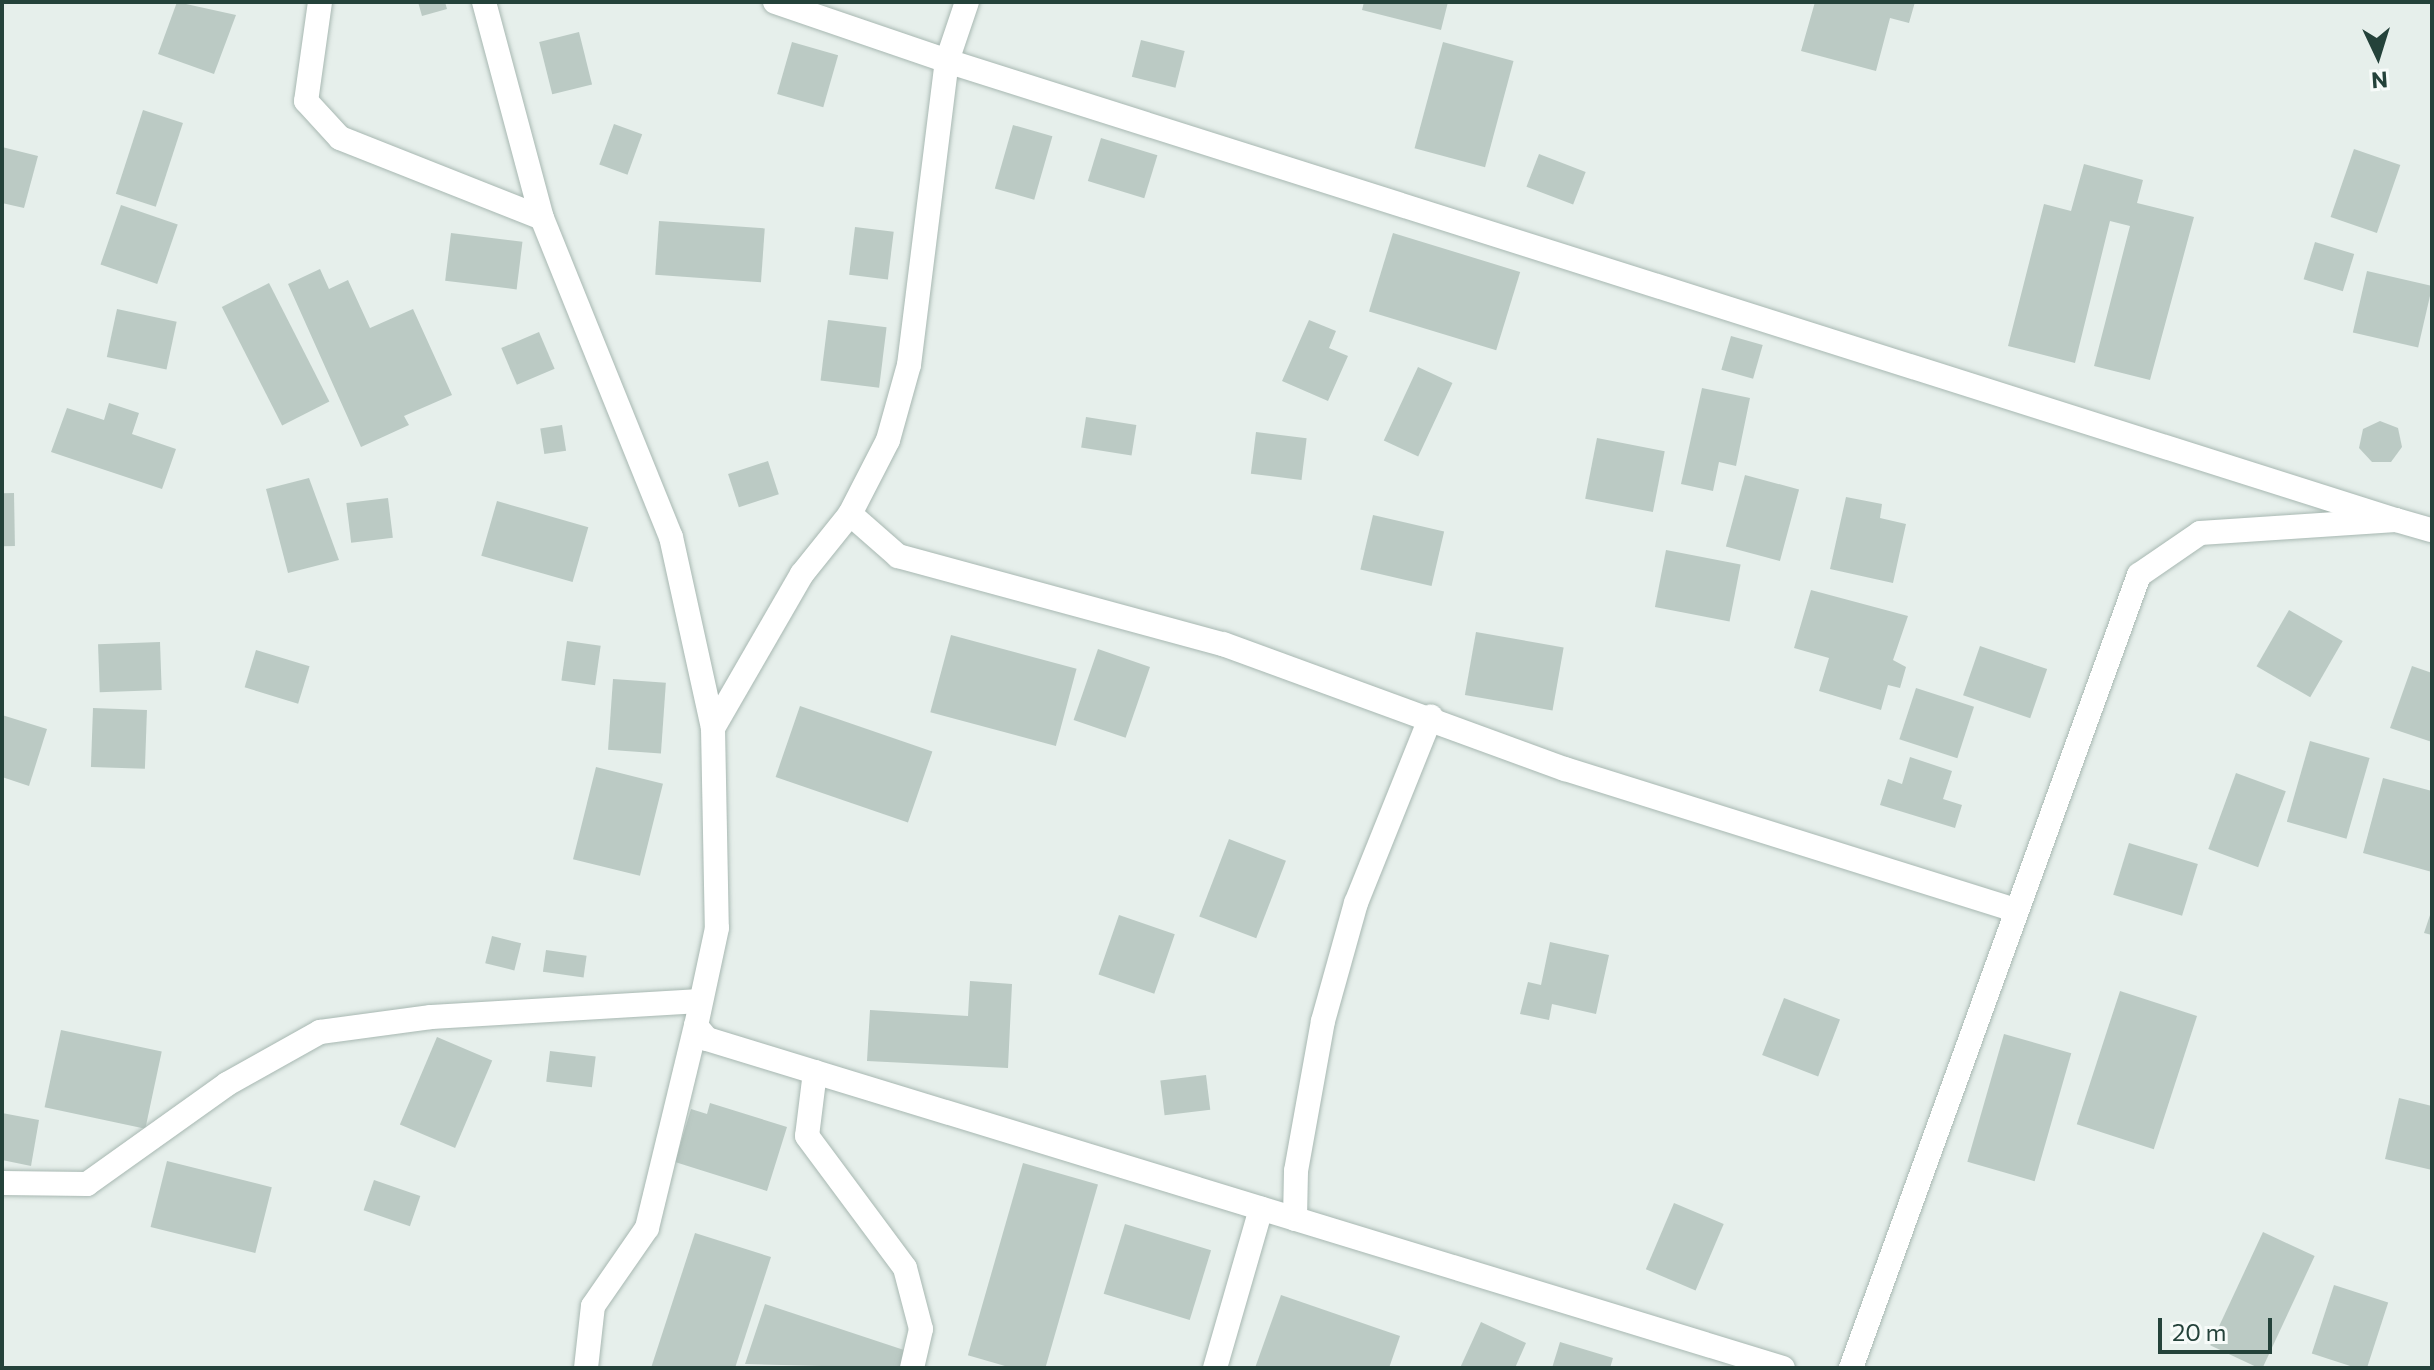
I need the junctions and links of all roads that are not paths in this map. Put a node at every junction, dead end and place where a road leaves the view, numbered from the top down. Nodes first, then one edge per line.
1 (320, 2) edge
2 (484, 2) edge
3 (775, 2) edge
4 (967, 2) edge
5 (947, 61) junction
6 (542, 218) junction
7 (850, 514) junction
8 (2396, 520) junction
9 (2432, 530) edge
10 (1431, 716) junction
11 (713, 728) junction
12 (2016, 910) junction
13 (697, 1001) junction
14 (696, 1026) junction
15 (815, 1072) junction
16 (2, 1183) edge
17 (1261, 1209) junction
18 (1295, 1219) junction
19 (586, 1368) edge
20 (912, 1368) edge
21 (1215, 1368) edge
22 (1783, 1368) edge
23 (1851, 1368) edge

1 - 6 street
2 - 6 street
3 - 5 street
4 - 5 street
5 - 7 street
5 - 8 street
6 - 11 street
7 - 10 street
7 - 11 street
8 - 9 street
8 - 12 street
10 - 12 street
10 - 18 street
11 - 13 street
12 - 23 street
13 - 14 street
13 - 16 street
14 - 15 street
14 - 19 street
15 - 17 street
15 - 20 street
17 - 18 street
17 - 21 street
18 - 22 street

